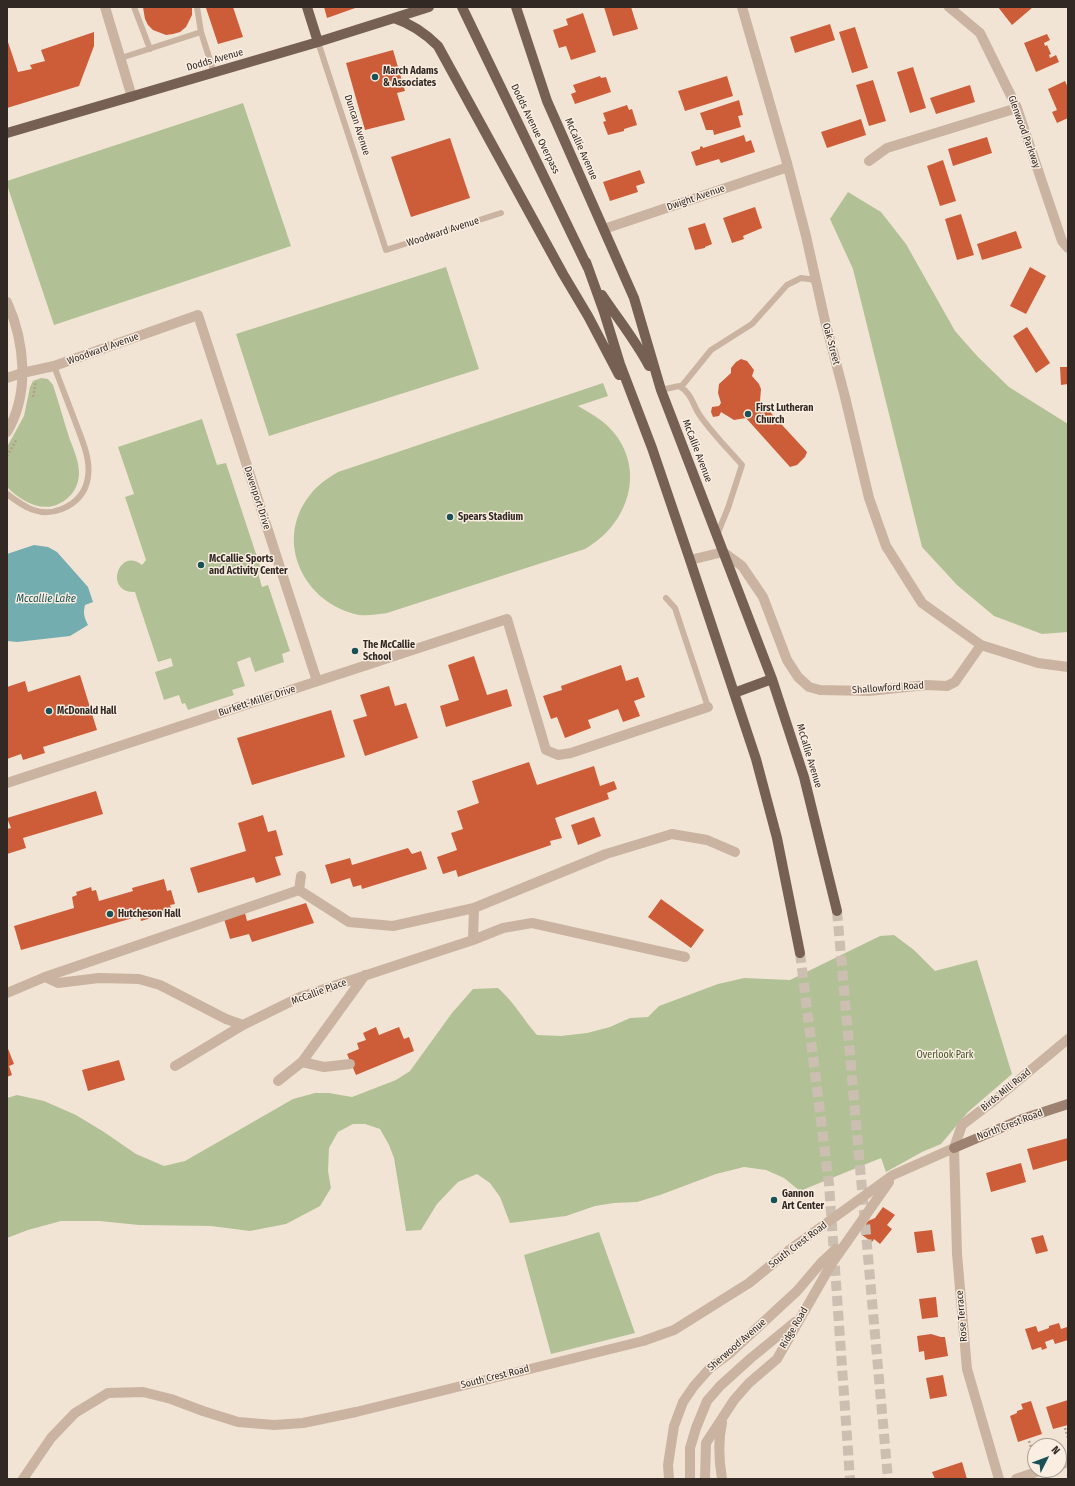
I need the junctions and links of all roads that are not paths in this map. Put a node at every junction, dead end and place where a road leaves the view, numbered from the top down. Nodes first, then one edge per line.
1 (105, 7) edge
2 (134, 7) edge
3 (197, 7) edge
4 (307, 7) edge
5 (429, 7) edge
6 (462, 7) edge
7 (516, 7) edge
8 (742, 7) edge
9 (949, 7) edge
10 (394, 18) junction
11 (201, 32) junction
12 (318, 42) junction
13 (150, 49) junction
14 (121, 58) junction
15 (214, 73) junction
16 (132, 97) junction
17 (1017, 108) junction
18 (7, 133) edge
19 (869, 162) dead end
20 (788, 167) junction
21 (501, 213) dead end
22 (604, 229) junction
23 (1068, 248) edge
24 (386, 250) joint
25 (586, 262) junction
26 (816, 280) junction
27 (7, 302) edge
28 (198, 315) joint
29 (54, 366) junction
30 (22, 372) junction
31 (7, 378) edge
32 (681, 387) junction
33 (661, 390) junction
34 (7, 432) edge
35 (652, 448) junction
36 (7, 494) edge
37 (717, 535) junction
38 (723, 552) junction
39 (690, 560) junction
40 (666, 598) dead end
41 (981, 645) junction
42 (1068, 667) edge
43 (772, 679) junction
44 (317, 681) junction
45 (734, 693) junction
46 (708, 707) joint
47 (7, 783) edge
48 (735, 852) dead end
49 (301, 876) dead end
50 (299, 890) junction
51 (474, 908) junction
52 (837, 911) tunnel mouth
53 (473, 940) junction
54 (800, 953) tunnel mouth
55 (685, 956) dead end
56 (364, 975) junction
57 (45, 977) junction
58 (8, 992) edge
59 (243, 1025) junction
60 (1068, 1039) edge
61 (302, 1062) junction
62 (350, 1064) dead end
63 (175, 1066) dead end
64 (278, 1081) dead end
65 (1068, 1104) edge
66 (954, 1148) junction
67 (894, 1176) junction
68 (851, 1235) junction
69 (800, 1318) junction
70 (724, 1415) junction
71 (1027, 1475) edge
72 (23, 1479) edge
73 (669, 1479) edge
74 (690, 1479) edge
75 (705, 1479) edge
76 (722, 1479) edge
77 (999, 1479) edge
78 (1016, 1479) edge

1 - 14 street
2 - 13 lane
3 - 11 lane
4 - 12 main road, Duncan Avenue
5 - 10 main road, Dodds Avenue
6 - 25 main road, Dodds Avenue Overpass
7 - 22 main road, McCallie Avenue
8 - 20 street, Oak Street
9 - 17 street, Glenwood Parkway
10 - 12 main road, Dodds Avenue
10 - 35 main road
11 - 13 lane
11 - 15 lane
12 - 15 main road, Dodds Avenue
12 - 24 lane, Duncan Avenue
13 - 14 lane
14 - 16 street
15 - 16 main road, Dodds Avenue
16 - 18 main road, Dodds Avenue
17 - 19 street
17 - 23 street, Glenwood Parkway
20 - 22 street, Dwight Avenue
20 - 26 street, Oak Street
21 - 24 lane, Woodward Avenue
22 - 33 main road, McCallie Avenue
25 - 33 main road, Dodds Avenue Overpass
25 - 35 main road, Dodds Avenue Overpass
26 - 32 lane
26 - 41 street, Oak Street
27 - 30 street
28 - 29 street, Woodward Avenue
28 - 44 street, Davenport Drive
29 - 30 street, Woodward Avenue
29 - 36 lane
30 - 31 street, Woodward Avenue
30 - 34 street
32 - 33 lane
32 - 37 lane
33 - 37 main road, McCallie Avenue
35 - 39 main road
37 - 38 main road, McCallie Avenue
38 - 39 street
38 - 41 street, Shallowford Road
38 - 43 main road, McCallie Avenue
39 - 45 main road
40 - 46 lane
41 - 42 street
43 - 45 main road
43 - 52 main road, McCallie Avenue
44 - 46 street, Burkett-Miller Drive
44 - 47 street, Burkett-Miller Drive
45 - 54 main road
48 - 51 street
49 - 50 street
50 - 51 street
50 - 57 street
51 - 53 street
53 - 55 street, McCallie Place
53 - 56 street, McCallie Place
56 - 59 street, McCallie Place
56 - 61 street
57 - 58 street
57 - 59 street
59 - 63 street, McCallie Place
60 - 66 street, Birds Mill Road
61 - 62 street
61 - 64 street
65 - 66 street, North Crest Road
66 - 67 street, South Crest Road
66 - 77 street, Rose Terrace
67 - 68 street, Ridge Road
67 - 72 street, South Crest Road
68 - 69 street, Ridge Road
68 - 73 street, Sherwood Avenue
69 - 70 street, Ridge Road
69 - 74 street, Sherwood Avenue
70 - 75 street, Ridge Road
70 - 76 street
71 - 78 street

